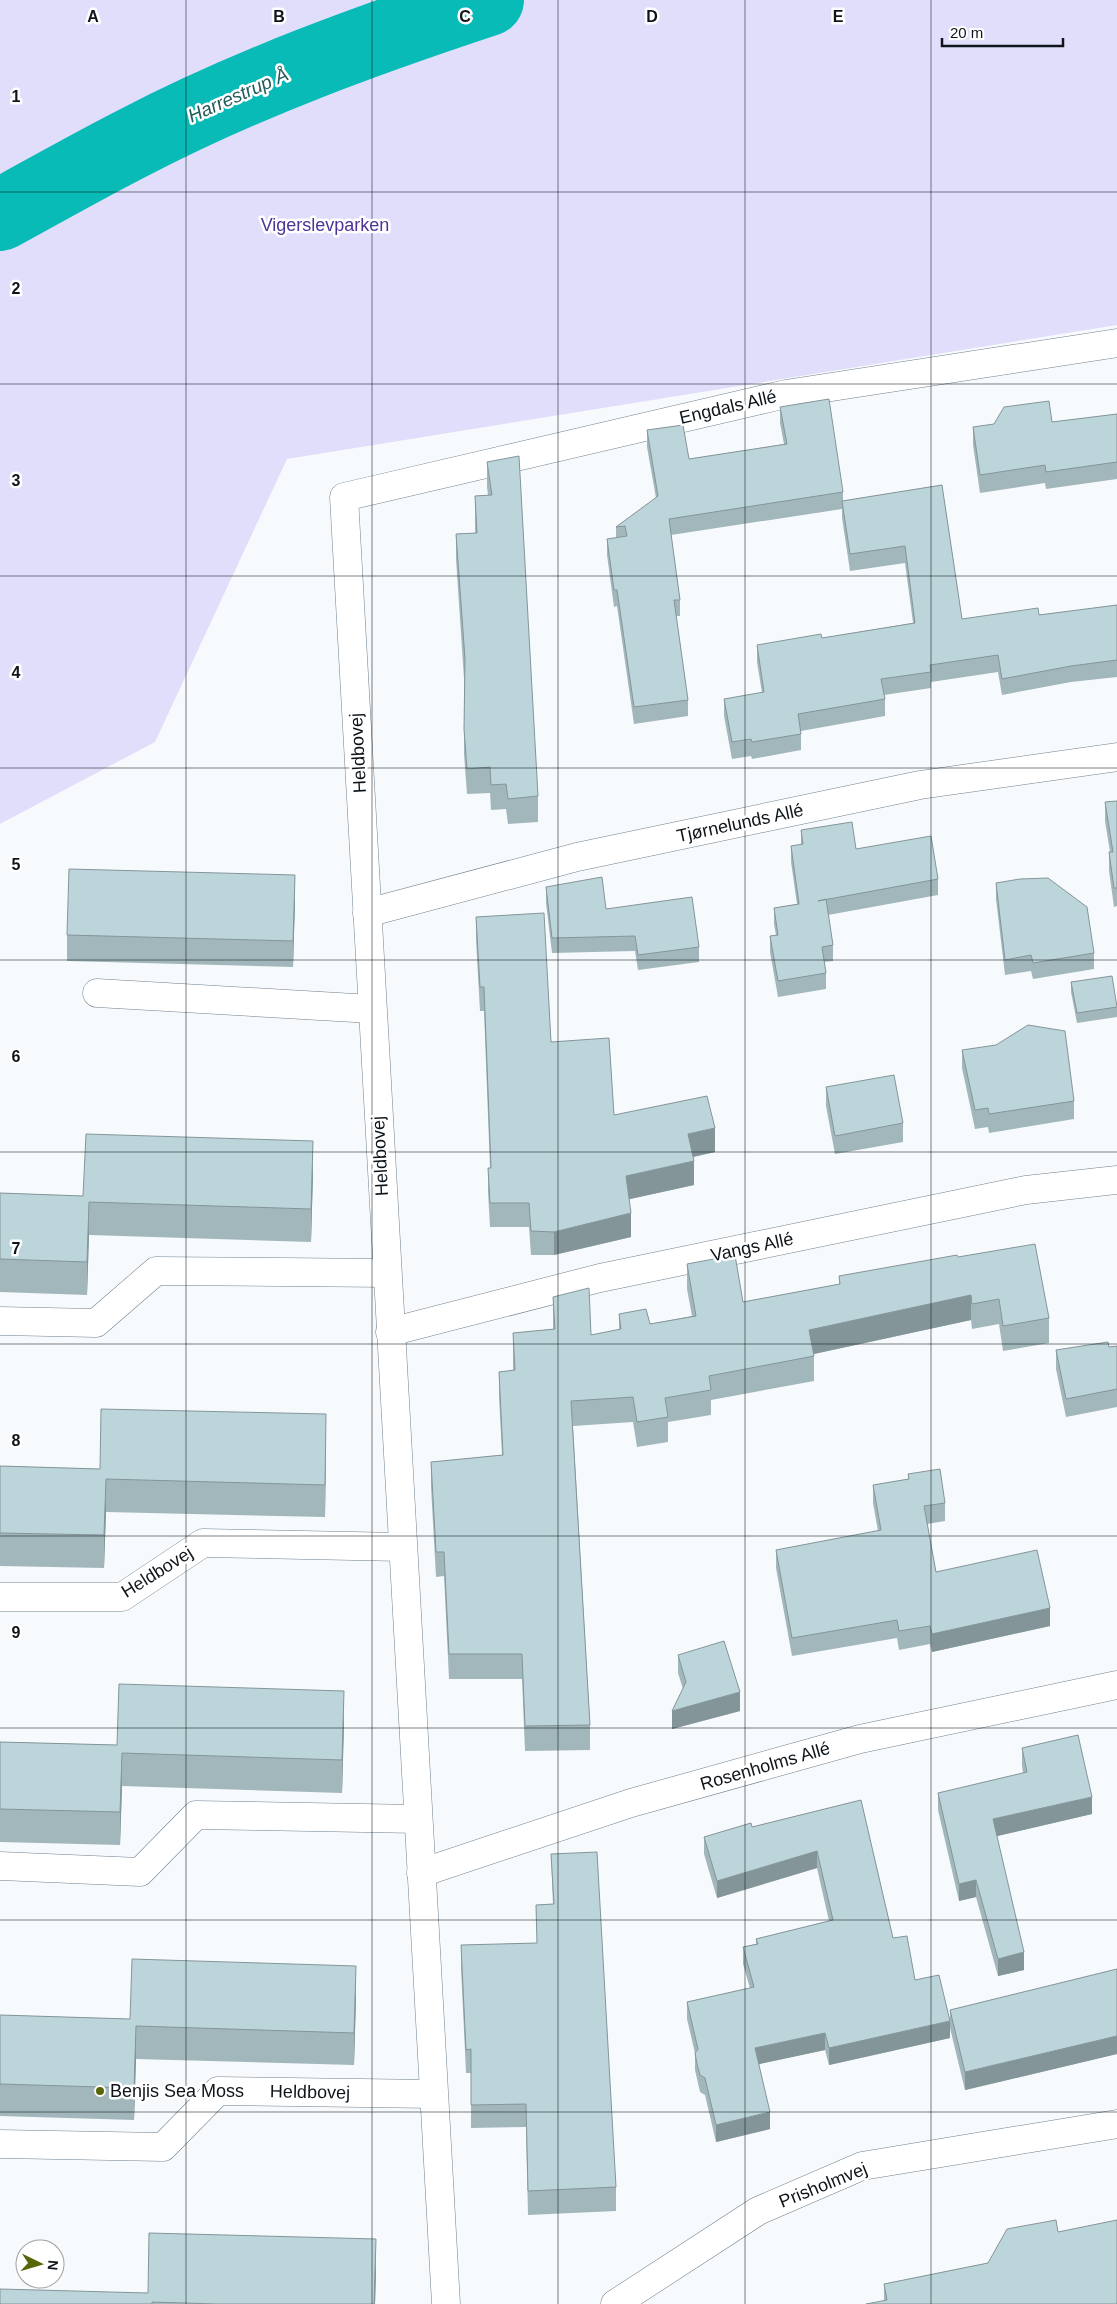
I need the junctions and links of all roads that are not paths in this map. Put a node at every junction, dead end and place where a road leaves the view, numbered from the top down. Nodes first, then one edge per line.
1 (1117, 343) edge
2 (344, 497) joint
3 (1117, 756) edge
4 (367, 913) junction
5 (97, 994) dead end
6 (372, 1010) junction
7 (1117, 1180) edge
8 (387, 1273) junction
9 (0, 1321) edge
10 (390, 1332) junction
11 (402, 1547) junction
12 (0, 1597) edge
13 (1117, 1685) edge
14 (418, 1820) junction
15 (0, 1866) edge
16 (421, 1873) junction
17 (433, 2094) junction
18 (1117, 2124) edge
19 (0, 2144) edge
20 (446, 2304) edge
21 (614, 2304) edge

1 - 2 street, Engdals Allé
2 - 4 street, Heldbovej
3 - 4 street, Tjørnelunds Allé
4 - 6 street, Heldbovej
5 - 6 street
6 - 8 street, Heldbovej
7 - 10 street, Vangs Allé
8 - 9 street
8 - 10 street, Heldbovej
10 - 11 street, Heldbovej
11 - 12 street, Heldbovej
11 - 14 street, Heldbovej
13 - 16 street, Rosenholms Allé
14 - 15 street
14 - 16 street, Heldbovej
16 - 17 street, Heldbovej
17 - 19 street, Heldbovej
17 - 20 street, Heldbovej
18 - 21 street, Prisholmvej

